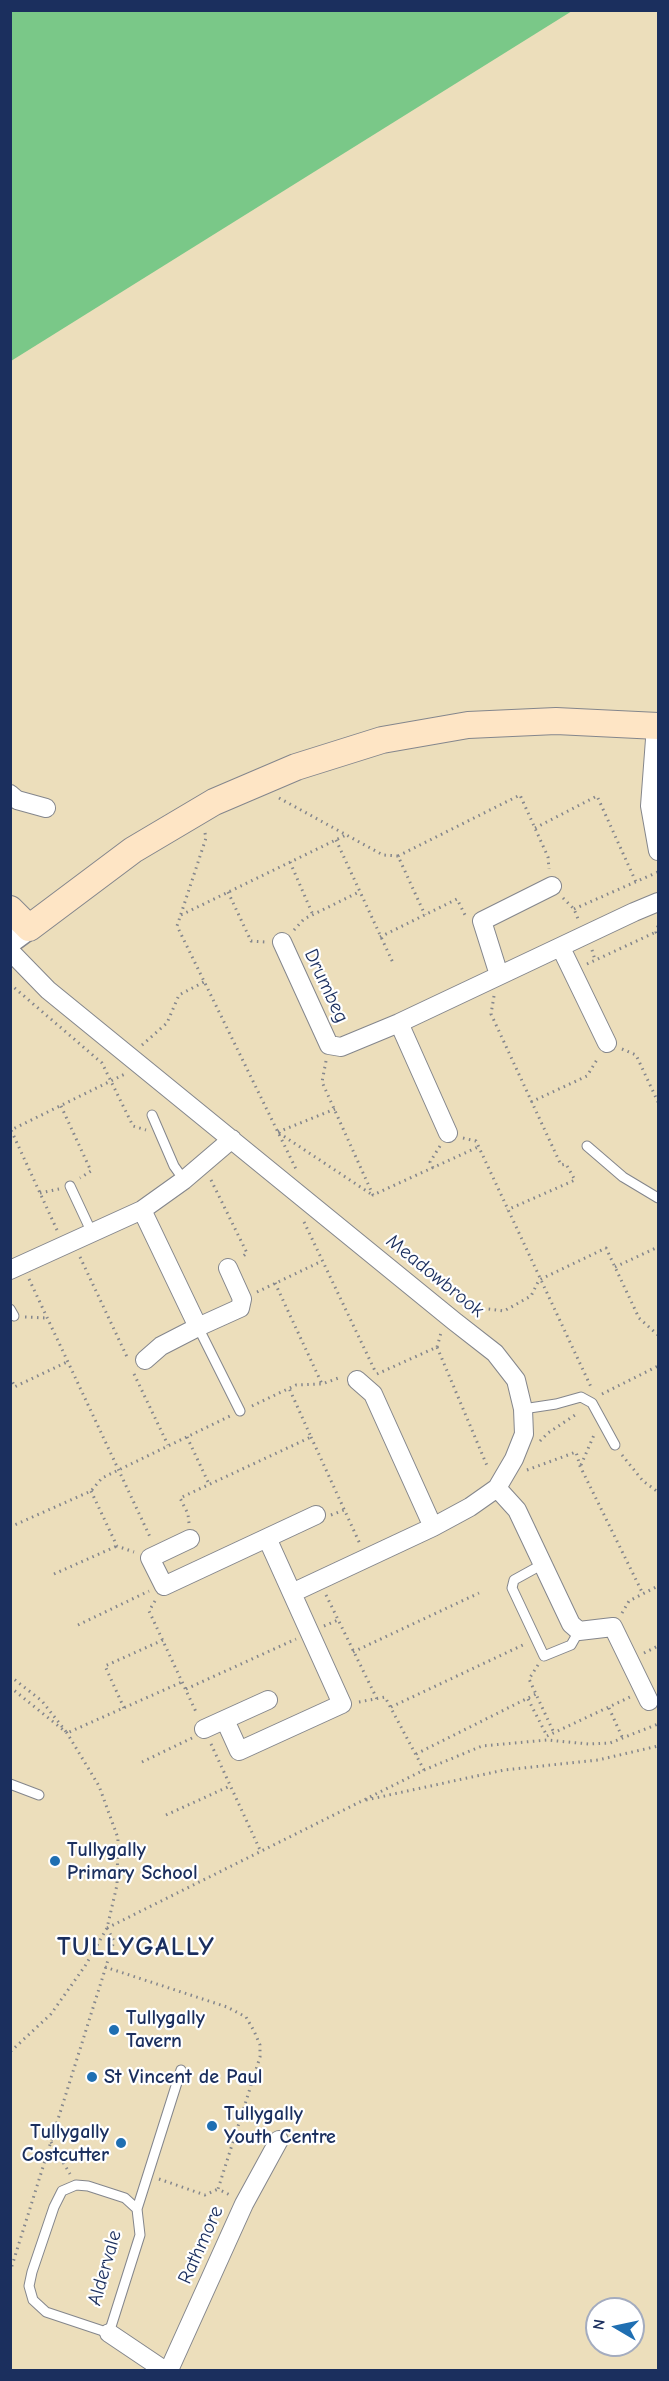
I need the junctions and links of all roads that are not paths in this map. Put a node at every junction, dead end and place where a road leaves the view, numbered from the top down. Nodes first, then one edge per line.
1 (657, 726) edge
2 (13, 802) edge
3 (46, 808) dead end
4 (658, 851) edge
5 (552, 886) dead end
6 (658, 902) edge
7 (10, 909) edge
8 (20, 935) edge
9 (282, 942) road end
10 (561, 948) junction
11 (10, 951) edge
12 (499, 975) junction
13 (399, 1023) junction
14 (607, 1043) road end
15 (152, 1115) dead end
16 (448, 1133) road end
17 (232, 1139) junction
18 (587, 1146) dead end
19 (184, 1179) junction
20 (70, 1186) road end
21 (658, 1198) edge
22 (142, 1210) junction
23 (92, 1233) junction
24 (16, 1267) edge
25 (228, 1268) road end
26 (198, 1327) junction
27 (145, 1360) dead end
28 (357, 1380) road end
29 (523, 1409) junction
30 (240, 1411) road end
31 (615, 1445) road end
32 (497, 1488) junction
33 (316, 1515) dead end
34 (433, 1527) junction
35 (267, 1538) junction
36 (190, 1539) road end
37 (543, 1564) junction
38 (292, 1593) junction
39 (579, 1631) junction
40 (646, 1696) road end
41 (268, 1700) dead end
42 (225, 1720) junction
43 (204, 1729) road end
44 (10, 1784) edge
45 (39, 1795) dead end
46 (181, 2070) dead end
47 (279, 2140) dead end
48 (137, 2209) junction
49 (109, 2333) junction
50 (164, 2370) edge
51 (168, 2370) edge

1 - 4 street
1 - 8 main road
2 - 3 street
5 - 12 street
6 - 10 street, Drumbeg
7 - 8 main road
9 - 13 street, Drumbeg
10 - 12 street, Drumbeg
10 - 14 street
11 - 17 street, Meadowbrook
12 - 13 street, Drumbeg
13 - 16 street
15 - 19 lane
17 - 19 street
17 - 29 street, Meadowbrook
18 - 21 lane
19 - 22 street
20 - 23 lane
22 - 23 street
22 - 26 street
23 - 24 street
25 - 26 street
26 - 27 street
26 - 30 lane
28 - 34 street
29 - 31 lane
29 - 32 street, Meadowbrook
32 - 34 street, Meadowbrook
32 - 37 street
33 - 35 street
34 - 38 street, Meadowbrook
35 - 36 street
35 - 38 street
37 - 39 street
37 - 39 lane
38 - 42 street
39 - 40 street
41 - 42 street
42 - 43 street
44 - 45 lane
46 - 48 lane
47 - 51 street, Rathmore
48 - 49 lane, Aldervale
48 - 49 lane, Aldervale
49 - 50 street, Aldervale

